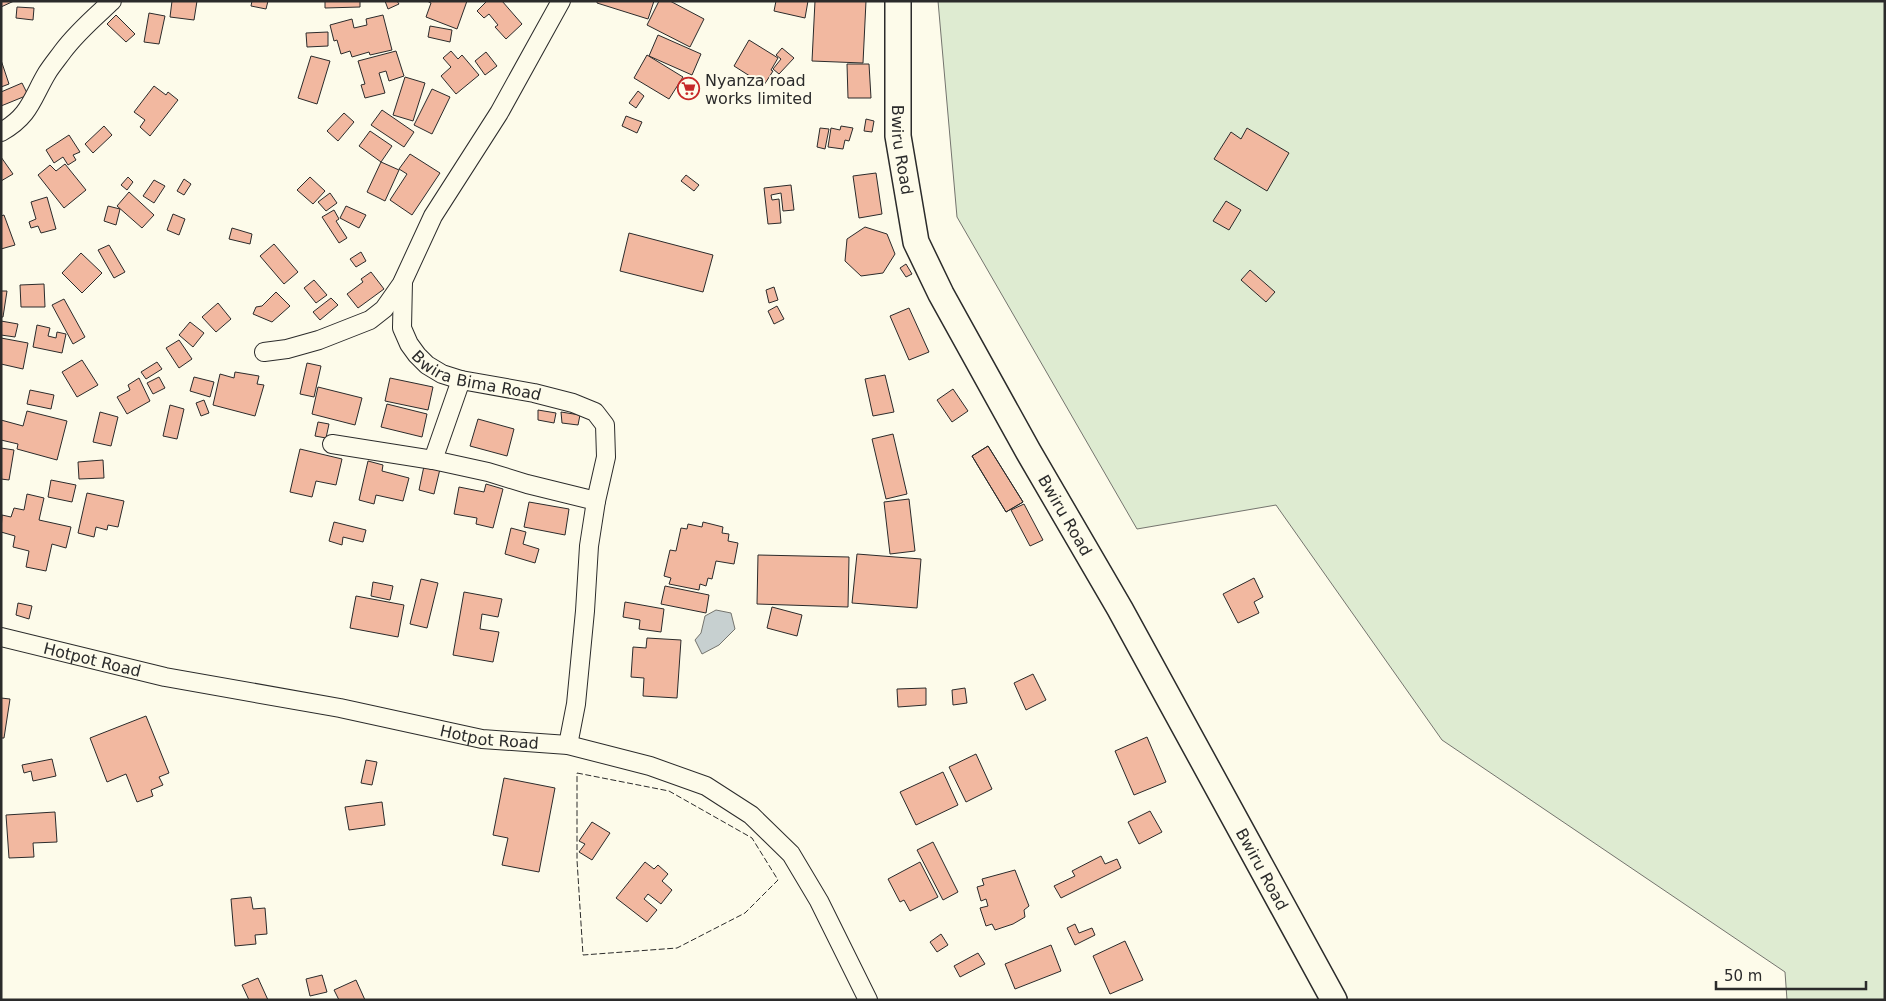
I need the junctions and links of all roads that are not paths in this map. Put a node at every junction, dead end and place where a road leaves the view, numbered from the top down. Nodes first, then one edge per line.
1 (93, 1) edge
2 (112, 1) edge
3 (560, 1) edge
4 (898, 1) edge
5 (90, 22) junction
6 (1, 132) edge
7 (403, 282) junction
8 (264, 352) dead end
9 (460, 380) junction
10 (332, 444) dead end
11 (433, 460) junction
12 (596, 501) junction
13 (1, 637) edge
14 (568, 745) junction
15 (868, 1000) edge
16 (1334, 1000) edge

1 - 5 street
2 - 5 street
3 - 7 street, Bwira Bima Road
4 - 16 main road, Bwiru Road
5 - 6 street
7 - 8 street
7 - 9 street, Bwira Bima Road
9 - 11 street
9 - 12 street, Bwira Bima Road
10 - 11 street
11 - 12 street
12 - 14 street, Bwira Bima Road
13 - 14 street, Hotpot Road
14 - 15 street, Hotpot Road

